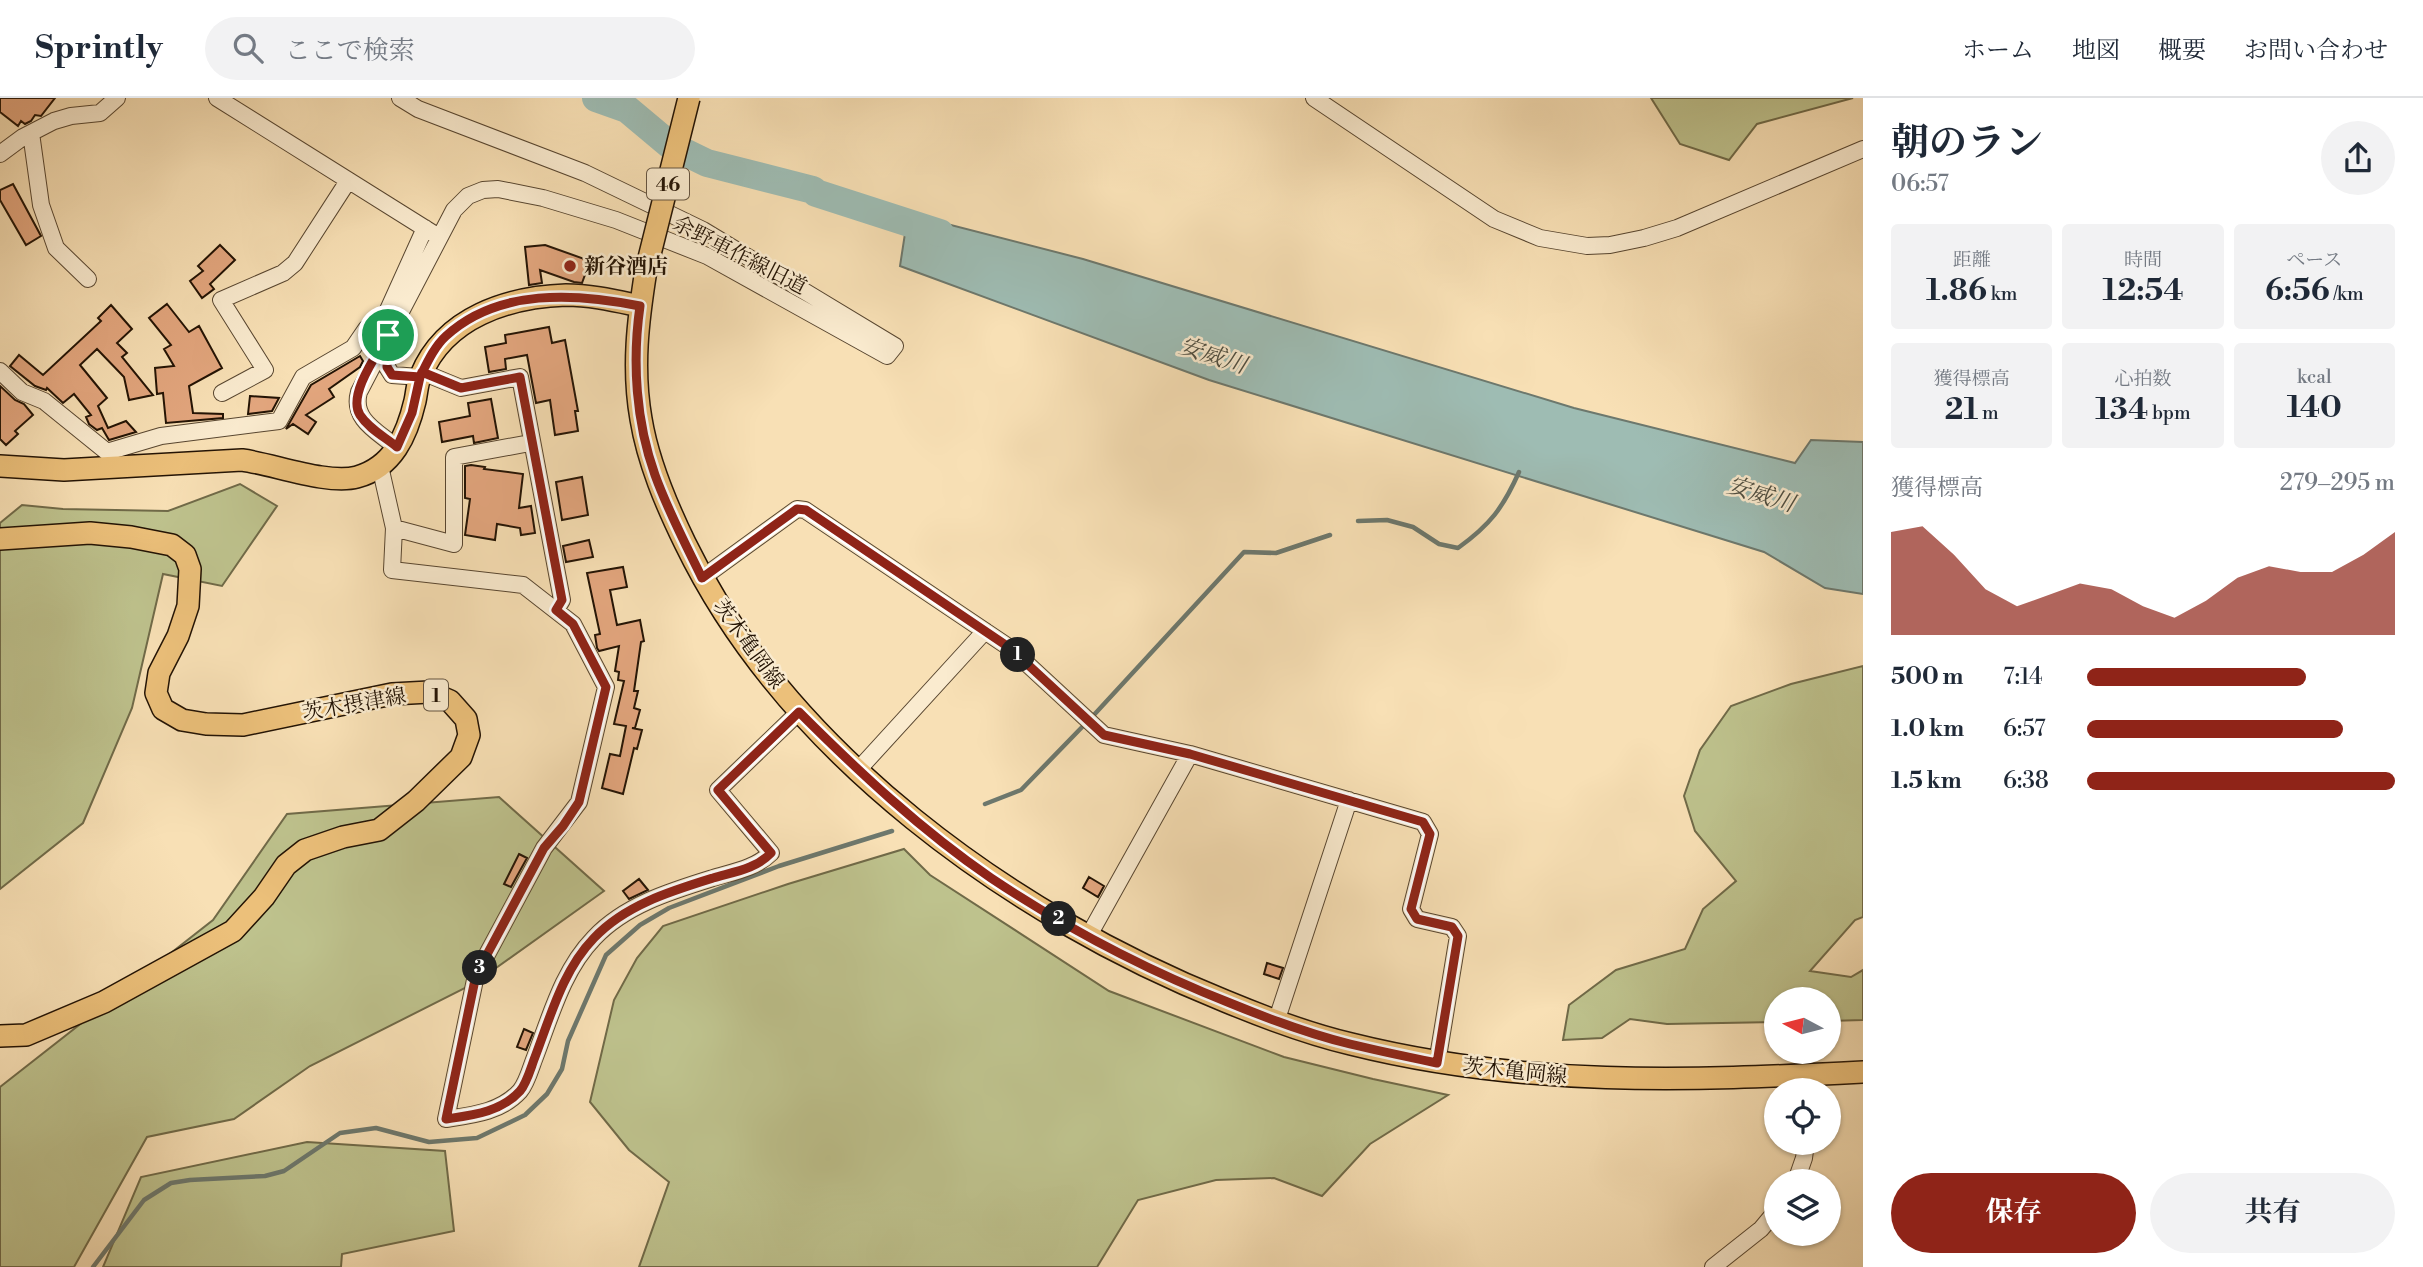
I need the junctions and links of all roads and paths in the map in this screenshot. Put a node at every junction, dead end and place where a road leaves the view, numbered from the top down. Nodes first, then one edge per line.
1 (117, 98) edge
2 (217, 98) edge
3 (400, 98) edge
4 (689, 98) edge
5 (1314, 98) edge
6 (31, 133) junction
7 (1863, 149) edge
8 (0, 154) edge
9 (348, 181) junction
10 (432, 233) junction
11 (88, 279) dead end
12 (640, 306) junction
13 (388, 335) junction
14 (0, 371) edge
15 (392, 375) junction
16 (421, 375) junction
17 (359, 392) junction
18 (222, 393) dead end
19 (530, 443) junction
20 (397, 447) junction
21 (0, 466) edge
22 (380, 466) junction
23 (394, 528) junction
24 (0, 539) edge
25 (702, 578) junction
26 (556, 610) junction
27 (985, 631) junction
28 (799, 712) junction
29 (1190, 754) junction
30 (858, 770) junction
31 (1349, 800) junction
32 (1088, 937) junction
33 (1276, 1021) junction
34 (0, 1036) edge
35 (1437, 1063) junction
36 (1863, 1072) edge
37 (1833, 1078) edge
38 (1764, 1082) edge
39 (1764, 1225) edge
40 (1713, 1267) edge

1 - 6 street
2 - 9 street
3 - 10 street, 余野車作線旧道
4 - 12 main road, 茨木亀岡線 / 46, bridge
5 - 7 street
6 - 8 street
6 - 11 street
9 - 10 street
9 - 18 street
10 - 13 street, 余野車作線旧道
10 - 14 street
12 - 16 main road
12 - 25 main road, 茨木亀岡線 / 46
13 - 15 street, 余野車作線旧道
13 - 17 street, 余野車作線旧道
15 - 16 street
15 - 17 street
16 - 19 street
16 - 20 main road
17 - 20 street
19 - 23 street
19 - 26 street
20 - 22 main road
21 - 22 main road
22 - 23 street
23 - 26 street
24 - 34 main road, 茨木摂津線 / 1
25 - 27 street
25 - 28 main road, 茨木亀岡線 / 46
26 - 28 street
27 - 29 street
27 - 30 street
28 - 30 main road, 茨木亀岡線 / 46
29 - 31 street
29 - 32 street
30 - 32 main road, 茨木亀岡線 / 46
31 - 33 street
31 - 35 street
32 - 33 main road, 茨木亀岡線 / 46
33 - 35 main road, 茨木亀岡線 / 46
35 - 38 main road, 茨木亀岡線 / 46
36 - 37 main road, 茨木亀岡線 / 46
39 - 40 street

